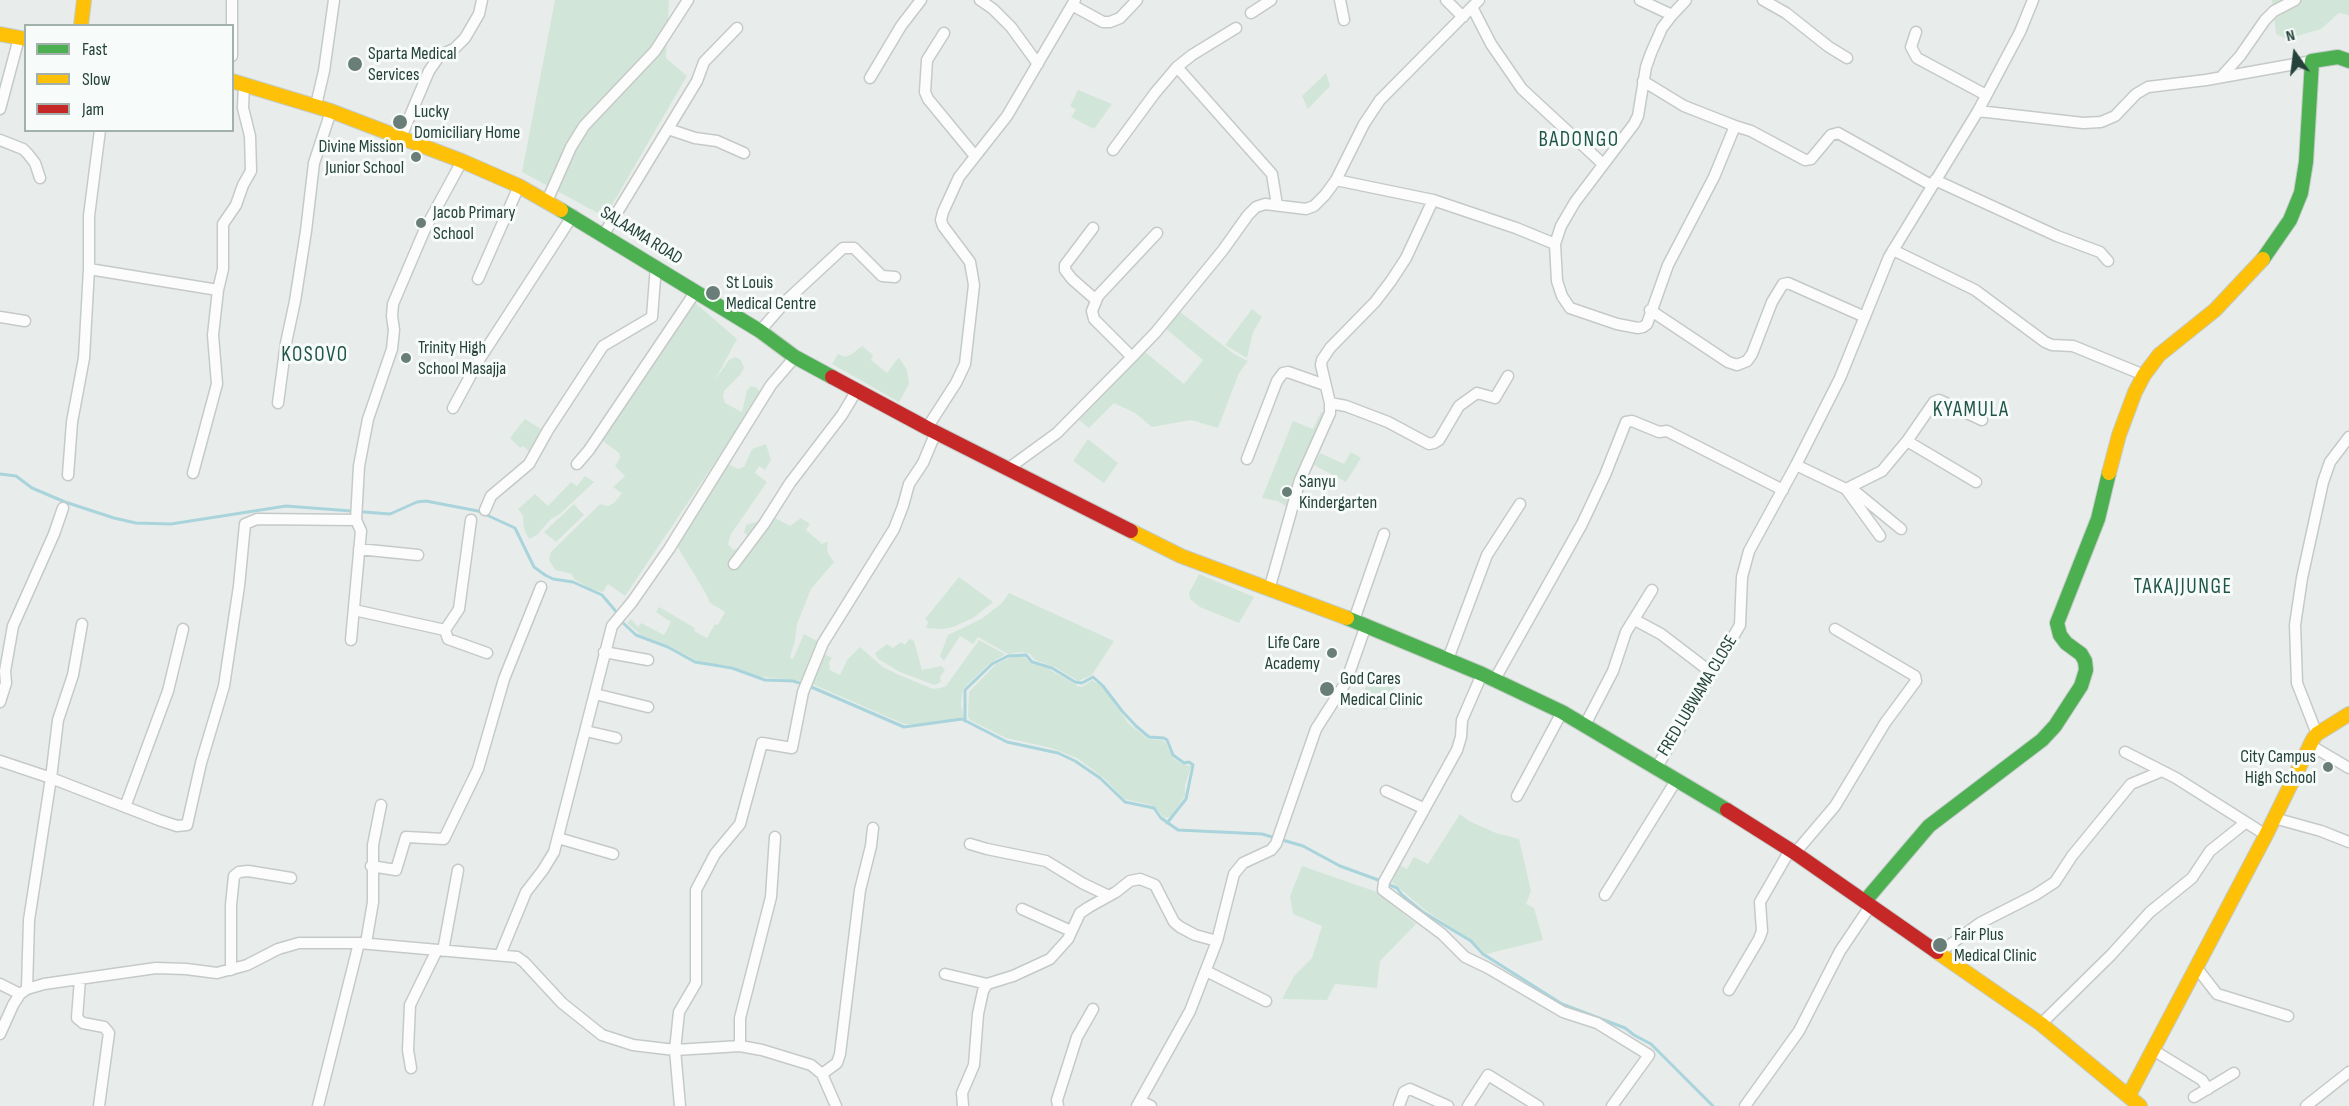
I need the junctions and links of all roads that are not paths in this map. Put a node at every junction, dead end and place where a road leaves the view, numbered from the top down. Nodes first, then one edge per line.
1 (84, 0) edge
2 (232, 0) edge
3 (334, 0) edge
4 (482, 0) edge
5 (688, 0) edge
6 (921, 0) edge
7 (980, 0) edge
8 (1137, 0) edge
9 (1271, 0) edge
10 (1340, 0) edge
11 (1446, 0) edge
12 (1640, 0) edge
13 (1686, 0) edge
14 (1763, 0) edge
15 (2034, 0) edge
16 (2295, 0) edge
17 (1073, 3) edge
18 (1476, 4) edge
19 (1251, 13) dead end
20 (1672, 15) junction
21 (1463, 17) junction
22 (1344, 20) dead end
23 (81, 24) edge
24 (232, 24) edge
25 (737, 28) dead end
26 (1236, 28) dead end
27 (1916, 32) dead end
28 (944, 33) dead end
29 (0, 34) edge
30 (22, 38) edge
31 (1847, 58) dead end
32 (2312, 61) junction
33 (2349, 61) edge
34 (1038, 64) junction
35 (1177, 67) junction
36 (2222, 77) junction
37 (870, 78) dead end
38 (1643, 81) junction
39 (238, 82) edge
40 (1986, 95) junction
41 (316, 105) junction
42 (0, 109) edge
43 (331, 111) junction
44 (1978, 111) junction
45 (1735, 126) junction
46 (668, 129) junction
47 (100, 132) edge
48 (401, 137) junction
49 (0, 140) edge
50 (1113, 150) dead end
51 (744, 153) dead end
52 (975, 156) junction
53 (462, 161) junction
54 (1603, 164) junction
55 (40, 178) dead end
56 (1336, 180) junction
57 (1933, 183) junction
58 (519, 186) junction
59 (1433, 200) junction
60 (547, 201) junction
61 (1277, 206) junction
62 (573, 215) junction
63 (1093, 228) dead end
64 (1157, 233) dead end
65 (604, 234) junction
66 (1555, 244) junction
67 (1893, 250) junction
68 (2108, 261) dead end
69 (656, 266) junction
70 (89, 269) junction
71 (895, 277) dead end
72 (478, 279) dead end
73 (218, 290) junction
74 (696, 291) junction
75 (1096, 300) junction
76 (1650, 309) junction
77 (0, 317) edge
78 (1865, 317) junction
79 (25, 321) dead end
80 (760, 331) junction
81 (795, 357) junction
82 (1132, 357) junction
83 (2144, 375) junction
84 (1508, 376) dead end
85 (1325, 385) junction
86 (857, 390) junction
87 (278, 403) dead end
88 (1330, 403) junction
89 (453, 408) dead end
90 (1982, 420) dead end
91 (931, 430) junction
92 (2349, 437) edge
93 (1907, 441) junction
94 (1247, 459) dead end
95 (577, 464) dead end
96 (1796, 465) junction
97 (1009, 468) junction
98 (193, 473) dead end
99 (68, 475) dead end
100 (1976, 482) dead end
101 (1848, 489) junction
102 (1783, 490) junction
103 (1520, 504) dead end
104 (63, 508) dead end
105 (485, 510) dead end
106 (357, 517) junction
107 (471, 520) dead end
108 (1901, 530) dead end
109 (1384, 534) dead end
110 (1880, 536) dead end
111 (359, 549) junction
112 (418, 555) dead end
113 (734, 564) dead end
114 (541, 587) dead end
115 (1269, 590) junction
116 (1652, 590) dead end
117 (354, 610) junction
118 (1635, 620) junction
119 (1360, 622) junction
120 (82, 624) dead end
121 (183, 629) dead end
122 (1835, 629) dead end
123 (445, 630) junction
124 (351, 640) dead end
125 (604, 652) junction
126 (487, 653) dead end
127 (1448, 659) junction
128 (648, 660) dead end
129 (1712, 673) junction
130 (1488, 676) junction
131 (595, 694) junction
132 (0, 702) edge
133 (648, 707) dead end
134 (1562, 712) junction
135 (2349, 714) edge
136 (1585, 725) junction
137 (586, 731) junction
138 (616, 738) dead end
139 (2313, 740) junction
140 (2125, 752) dead end
141 (0, 761) edge
142 (1656, 767) junction
143 (2349, 768) edge
144 (2162, 771) junction
145 (51, 778) junction
146 (1677, 779) junction
147 (1386, 791) dead end
148 (1517, 796) dead end
149 (381, 805) dead end
150 (125, 807) junction
151 (1424, 808) junction
152 (2274, 818) junction
153 (2245, 823) junction
154 (873, 828) dead end
155 (2266, 835) junction
156 (775, 837) dead end
157 (558, 838) junction
158 (2349, 842) edge
159 (970, 844) dead end
160 (1792, 851) junction
161 (613, 854) dead end
162 (371, 866) junction
163 (458, 870) dead end
164 (291, 878) dead end
165 (1605, 895) dead end
166 (1109, 896) junction
167 (1868, 903) junction
168 (1022, 909) dead end
169 (1071, 931) junction
170 (1217, 941) junction
171 (362, 943) junction
172 (440, 950) junction
173 (1940, 952) junction
174 (500, 955) junction
175 (2196, 967) junction
176 (231, 970) junction
177 (1206, 971) junction
178 (945, 974) dead end
179 (80, 979) junction
180 (0, 984) edge
181 (987, 984) junction
182 (1729, 990) dead end
183 (23, 992) junction
184 (1266, 1000) dead end
185 (1093, 1009) dead end
186 (2288, 1016) dead end
187 (2041, 1024) junction
188 (0, 1034) edge
189 (740, 1046) junction
190 (675, 1050) junction
191 (2153, 1050) junction
192 (411, 1068) dead end
193 (2349, 1072) edge
194 (2234, 1073) dead end
195 (822, 1074) junction
196 (2208, 1089) junction
197 (2129, 1095) junction
198 (2194, 1097) dead end
199 (1138, 1103) edge
200 (99, 1106) edge
201 (318, 1106) edge
202 (680, 1106) edge
203 (836, 1106) edge
204 (963, 1106) edge
205 (1058, 1106) edge
206 (1151, 1106) edge
207 (1399, 1106) edge
208 (1448, 1106) edge
209 (1468, 1106) edge
210 (1537, 1106) edge
211 (1612, 1106) edge
212 (1745, 1106) edge
213 (2140, 1106) edge
214 (2306, 1106) edge

1 - 23 main road
2 - 24 street
3 - 41 street
4 - 48 street
5 - 60 street
6 - 37 street
7 - 34 street
8 - 17 street
9 - 19 street
10 - 22 street
11 - 21 street
12 - 20 street
13 - 20 street
14 - 31 street
15 - 40 street
16 - 36 street
17 - 34 street
18 - 21 street
18 - 54 street
20 - 38 street
21 - 56 street
25 - 46 street
26 - 35 street
27 - 40 street
28 - 52 street
29 - 30 main road
30 - 42 street
32 - 33 main road
32 - 36 street
32 - 83 main road
34 - 52 street
35 - 50 street
35 - 61 street
36 - 44 street
38 - 45 street
38 - 54 street
39 - 41 main road, SALAAMA ROAD
39 - 73 street
40 - 44 street
41 - 43 main road, SALAAMA ROAD
43 - 48 main road, SALAAMA ROAD
43 - 87 street
44 - 57 street
45 - 57 street
45 - 76 street
46 - 51 street
46 - 65 street
47 - 70 street
48 - 53 main road, SALAAMA ROAD
49 - 55 street
52 - 91 street
53 - 58 main road, SALAAMA ROAD
53 - 106 street
54 - 66 street
56 - 59 street
56 - 61 street
57 - 67 street
57 - 68 street
58 - 60 main road, SALAAMA ROAD
58 - 72 street
59 - 66 street
59 - 85 street
60 - 62 main road, SALAAMA ROAD
61 - 82 street
62 - 65 main road, SALAAMA ROAD
62 - 89 street
63 - 75 street
64 - 75 street
65 - 69 main road, SALAAMA ROAD
66 - 76 street
67 - 78 street
67 - 83 street
69 - 74 main road, SALAAMA ROAD
69 - 105 street
70 - 73 street
70 - 99 street
71 - 80 street
73 - 98 street
74 - 80 main road, SALAAMA ROAD
74 - 95 street
75 - 82 street
76 - 78 street
77 - 79 street
78 - 96 street
80 - 81 main road, SALAAMA ROAD
81 - 86 main road, SALAAMA ROAD
81 - 125 street
82 - 97 street
83 - 167 main road
84 - 88 street
85 - 88 street
85 - 94 street
86 - 91 main road, SALAAMA ROAD
86 - 113 street
88 - 115 street
90 - 93 street
91 - 97 main road, SALAAMA ROAD
91 - 190 street
92 - 139 street
93 - 100 street
93 - 101 street
96 - 101 street
96 - 102 street
97 - 115 main road, SALAAMA ROAD
101 - 108 street
101 - 110 street
102 - 129 street, FRED LUBWAMA CLOSE
102 - 130 street
103 - 127 street
104 - 132 street
106 - 111 street
106 - 150 street
107 - 123 street
109 - 119 street
111 - 112 street
111 - 117 street
114 - 162 street
115 - 119 main road, SALAAMA ROAD
116 - 118 street
117 - 123 street
117 - 124 street
118 - 129 street
118 - 136 street
119 - 127 main road, SALAAMA ROAD
119 - 170 street
120 - 145 street
121 - 150 street
122 - 160 street
123 - 126 street
125 - 128 street
125 - 131 street
127 - 130 main road, SALAAMA ROAD
129 - 142 street, FRED LUBWAMA CLOSE
130 - 134 main road, SALAAMA ROAD
130 - 151 street
131 - 133 street
131 - 137 street
134 - 136 main road, SALAAMA ROAD
134 - 148 street
135 - 139 main road
136 - 142 main road, SALAAMA ROAD
137 - 138 street
137 - 157 street
139 - 143 street
139 - 152 main road
140 - 144 street
141 - 145 street
142 - 146 main road, SALAAMA ROAD
144 - 153 street
144 - 173 street
145 - 150 street
145 - 183 street
146 - 160 main road, SALAAMA ROAD
146 - 165 street
147 - 151 street
149 - 162 street
151 - 211 street
152 - 155 main road
152 - 158 street
153 - 155 street
153 - 187 street
154 - 195 street
155 - 175 main road
156 - 189 street
157 - 161 street
157 - 174 street
159 - 166 street
160 - 167 main road, SALAAMA ROAD
160 - 182 street
162 - 171 street
163 - 172 street
164 - 176 street
166 - 169 street
166 - 170 street
167 - 173 main road, SALAAMA ROAD
167 - 212 street
168 - 169 street
169 - 181 street
170 - 177 street
171 - 172 street
171 - 176 street
171 - 201 street
172 - 174 street
172 - 192 street
173 - 187 main road, SALAAMA ROAD
174 - 190 street
175 - 186 street
175 - 191 main road
176 - 179 street
177 - 184 street
177 - 199 street
178 - 181 street
179 - 183 street
179 - 200 street
180 - 183 street
181 - 204 street
183 - 188 street
185 - 205 street
187 - 197 main road, SALAAMA ROAD
189 - 190 street
189 - 195 street
190 - 202 street
191 - 196 street
191 - 197 main road
193 - 214 street
194 - 196 street
195 - 203 street
196 - 198 street
197 - 213 main road, SALAAMA ROAD
199 - 206 street
207 - 208 street
209 - 210 street

